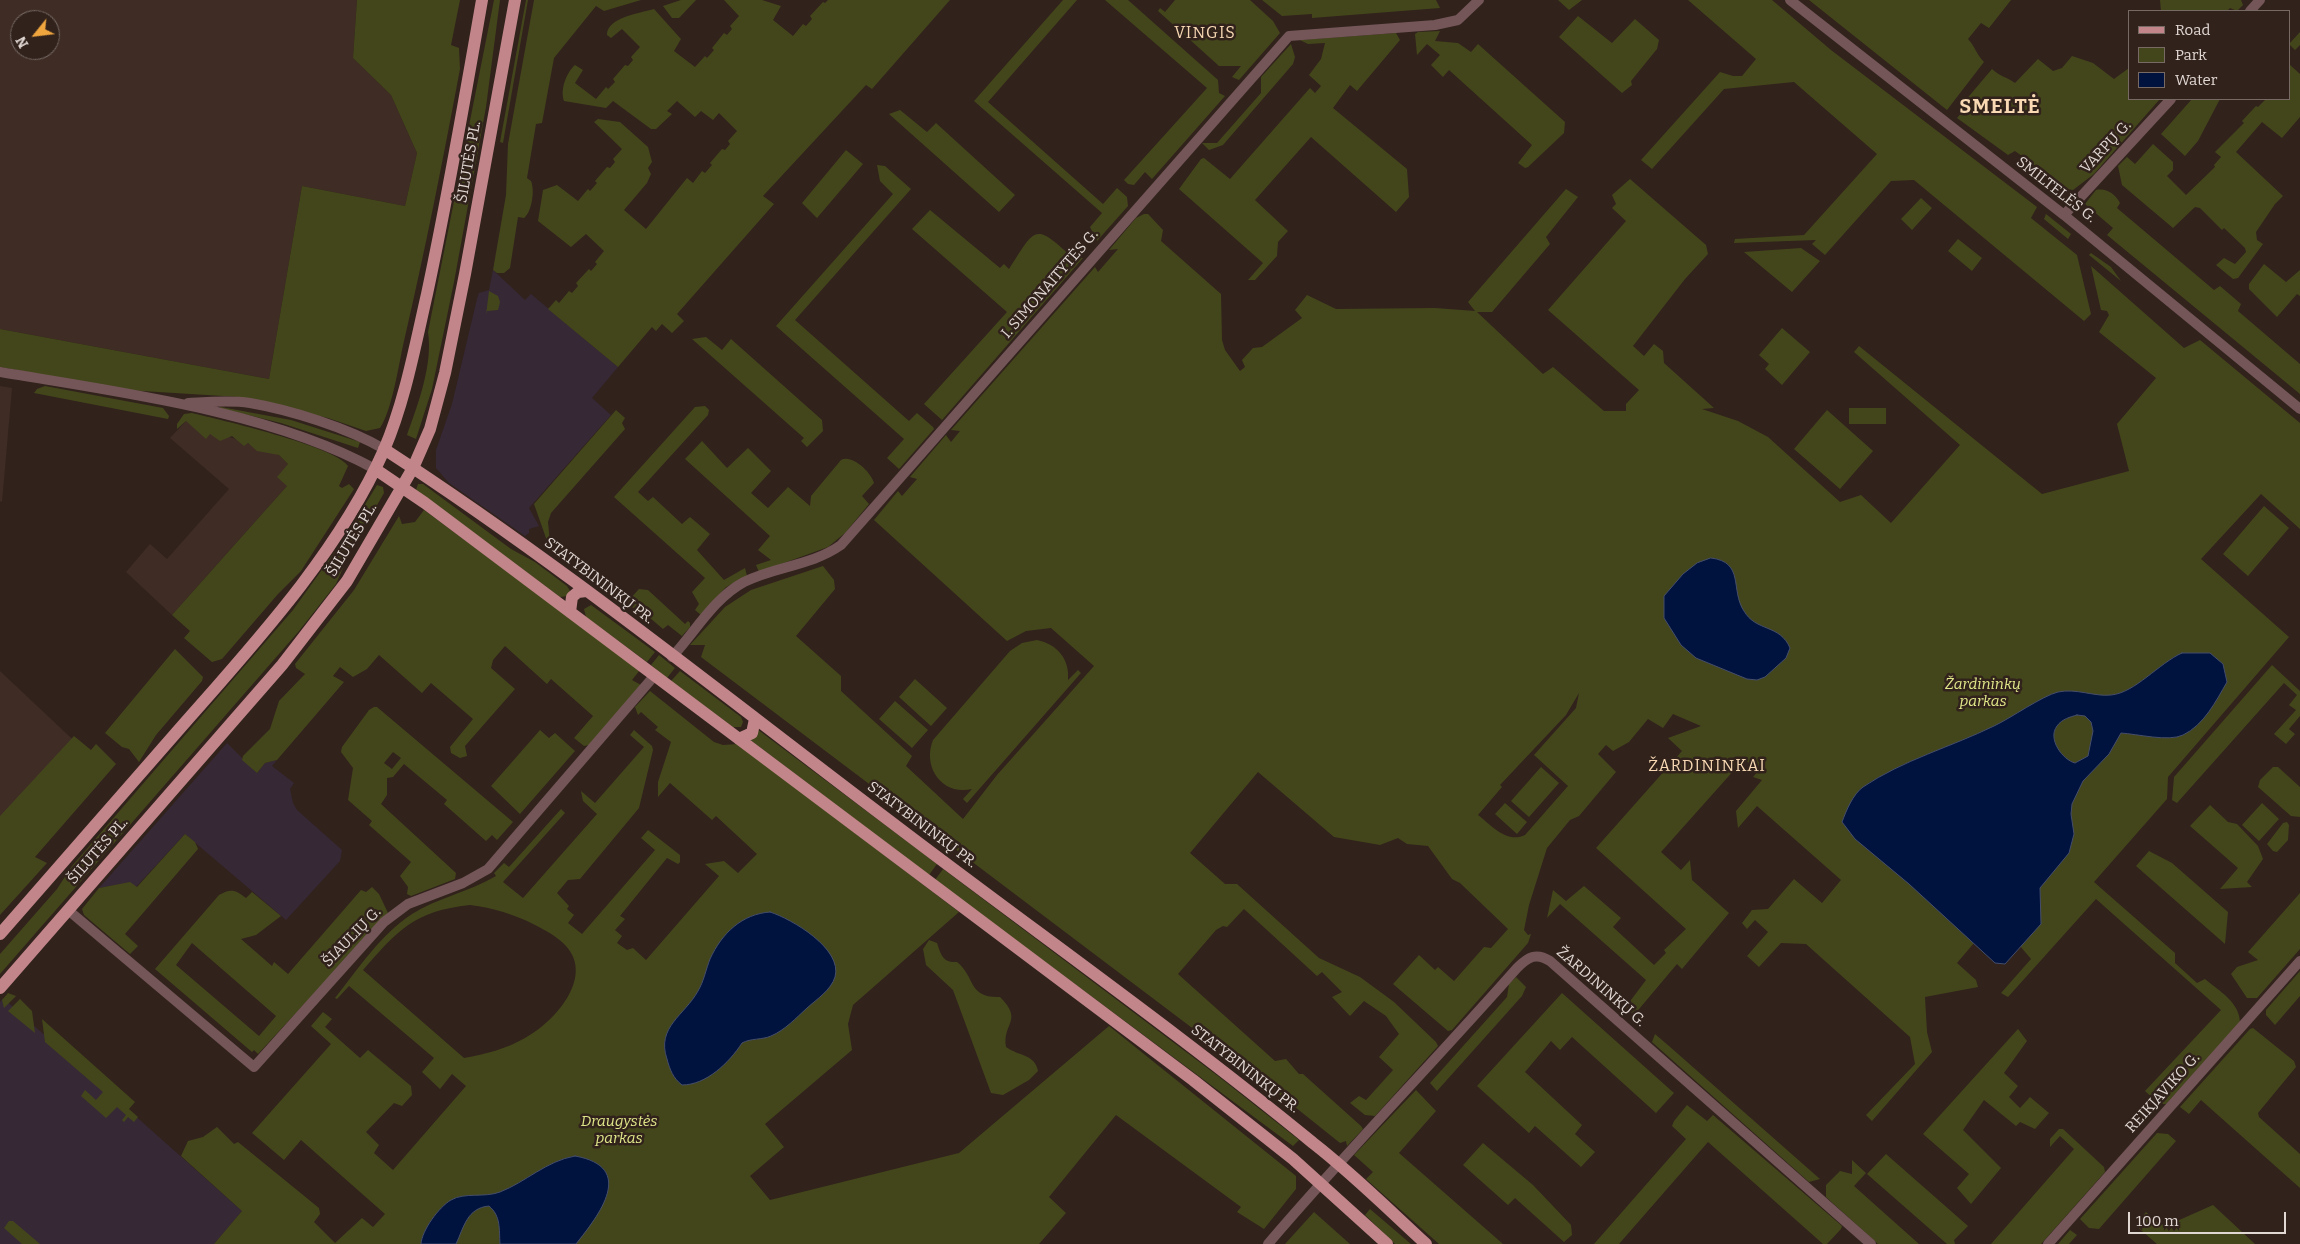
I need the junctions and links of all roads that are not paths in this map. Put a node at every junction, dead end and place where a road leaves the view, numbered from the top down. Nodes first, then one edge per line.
1 (482, 0) edge
2 (516, 0) edge
3 (1479, 0) edge
4 (1790, 0) edge
5 (2260, 0) edge
6 (2251, 10) edge
7 (2169, 100) edge
8 (2064, 215) junction
9 (0, 372) edge
10 (177, 404) junction
11 (2300, 409) edge
12 (384, 449) junction
13 (413, 468) junction
14 (375, 469) junction
15 (402, 487) junction
16 (586, 590) junction
17 (570, 612) junction
18 (672, 656) junction
19 (655, 676) junction
20 (754, 719) junction
21 (740, 739) junction
22 (68, 910) junction
23 (0, 934) edge
24 (2300, 961) edge
25 (0, 988) edge
26 (1334, 1169) junction
27 (1320, 1183) junction
28 (1268, 1244) edge
29 (1387, 1244) edge
30 (1426, 1244) edge
31 (1871, 1244) edge
32 (2048, 1244) edge

1 - 12 main road, ŠILUTĖS PL.
2 - 13 main road, ŠILUTĖS PL.
3 - 18 street, I. SIMONAITYTĖS G.
4 - 8 street, SMILTELĖS G.
5 - 6 street
7 - 8 street, VARPŲ G.
8 - 11 street, SMILTELĖS G.
9 - 10 street
10 - 12 street
10 - 14 street
12 - 13 main road, STATYBININKŲ PR.
12 - 14 main road, ŠILUTĖS PL.
13 - 15 main road, ŠILUTĖS PL.
13 - 16 main road, STATYBININKŲ PR.
14 - 15 main road
14 - 23 main road, ŠILUTĖS PL.
15 - 17 main road
15 - 22 main road, ŠILUTĖS PL.
16 - 17 main road
16 - 18 main road, STATYBININKŲ PR.
17 - 19 main road
18 - 20 main road, STATYBININKŲ PR.
19 - 21 main road
19 - 22 street, ŠIAULIŲ G.
20 - 21 main road
20 - 26 main road, STATYBININKŲ PR.
21 - 27 main road
22 - 25 main road, ŠILUTĖS PL.
24 - 32 street, REIKJAVIKO G.
26 - 27 street, ŽARDININKŲ G.
26 - 30 main road, STATYBININKŲ PR.
26 - 31 street, ŽARDININKŲ G.
27 - 28 street, ŽARDININKŲ G.
27 - 29 main road

